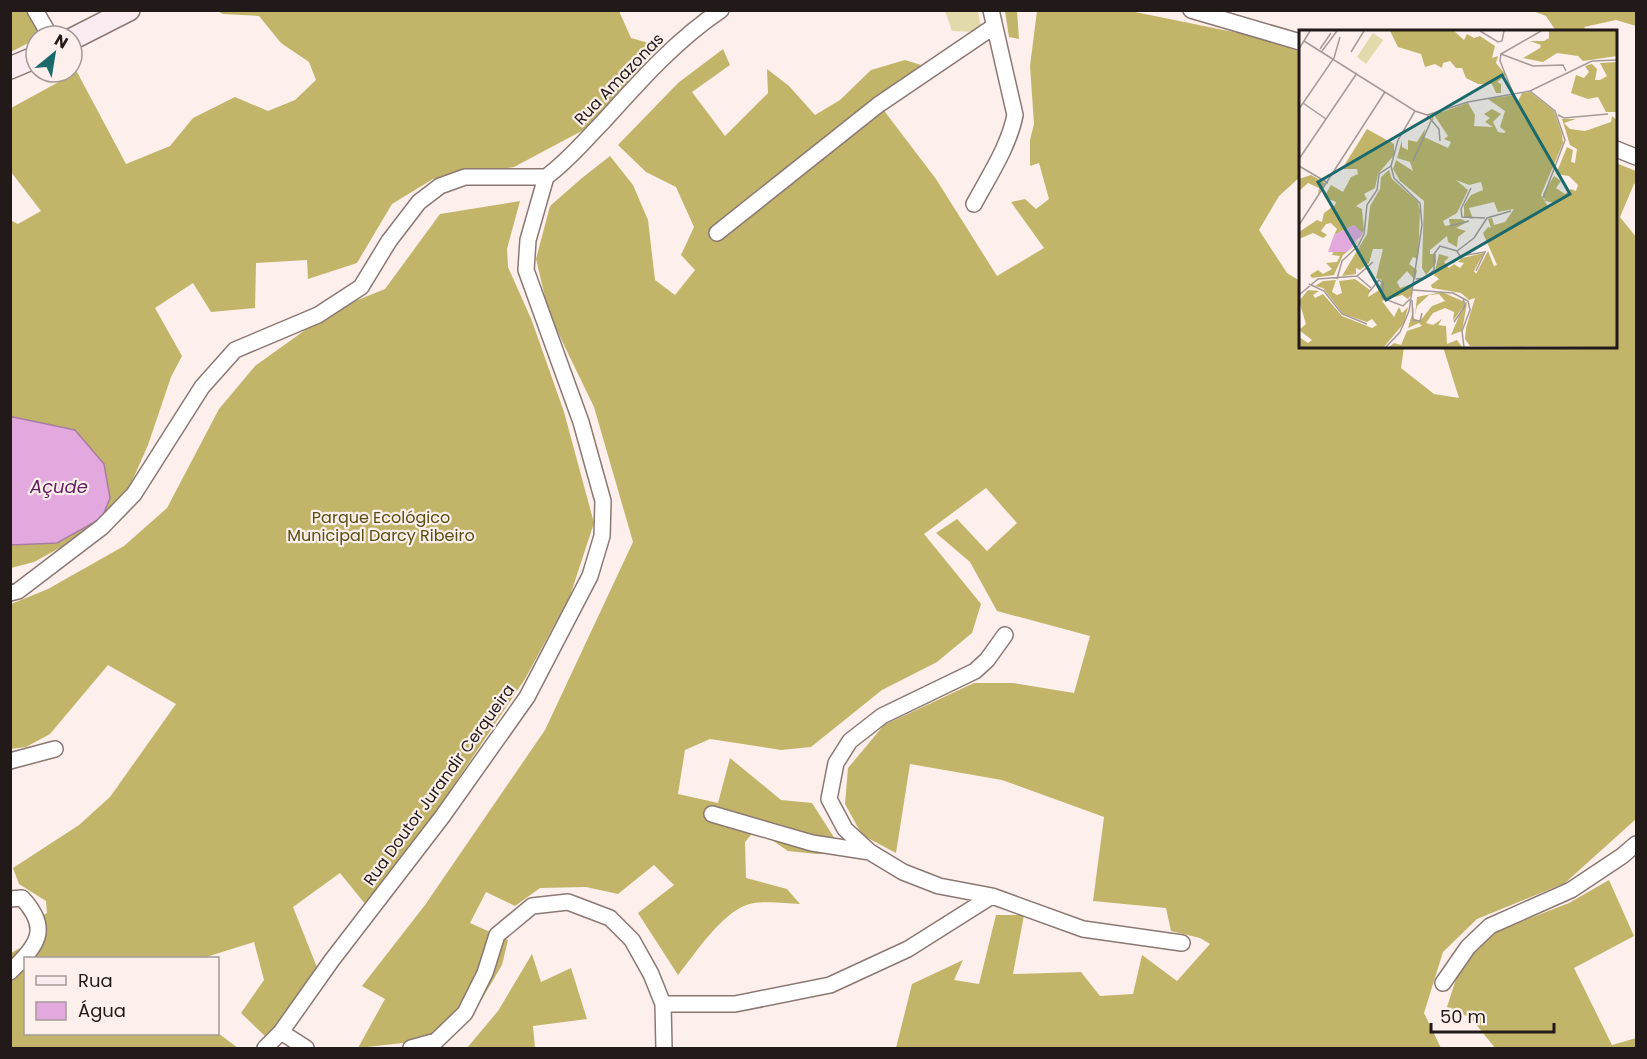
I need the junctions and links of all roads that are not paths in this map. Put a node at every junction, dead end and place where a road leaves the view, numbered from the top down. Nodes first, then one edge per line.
1 (35, 10) edge
2 (129, 10) edge
3 (721, 10) edge
4 (991, 10) edge
5 (1191, 10) edge
6 (43, 24) edge
7 (993, 27) junction
8 (84, 33) edge
9 (1299, 42) edge
10 (24, 63) edge
11 (10, 69) edge
12 (1617, 149) edge
13 (1636, 157) edge
14 (546, 177) junction
15 (974, 204) dead end
16 (717, 233) dead end
17 (10, 593) edge
18 (1005, 635) dead end
19 (55, 749) dead end
20 (10, 761) edge
21 (712, 814) dead end
22 (1636, 844) edge
23 (870, 852) junction
24 (992, 896) junction
25 (10, 899) edge
26 (1182, 943) dead end
27 (26, 957) edge
28 (24, 959) edge
29 (10, 972) edge
30 (1443, 983) dead end
31 (663, 1004) junction
32 (281, 1032) junction
33 (265, 1048) edge
34 (306, 1048) edge
35 (411, 1048) edge
36 (664, 1048) edge

1 - 6 street
2 - 8 street
3 - 14 street, Rua Amazonas
4 - 7 street
5 - 9 street
7 - 15 street
7 - 16 street
10 - 11 street
12 - 13 street
14 - 17 street
14 - 32 street, Rua Doutor Jurandir Cerqueira
18 - 23 street
19 - 20 street
21 - 23 street
22 - 30 street
23 - 24 street
24 - 26 street
24 - 31 street
25 - 27 street
28 - 29 street
31 - 35 street
31 - 36 street
32 - 33 street, Rua Doutor Jurandir Cerqueira
32 - 34 street

